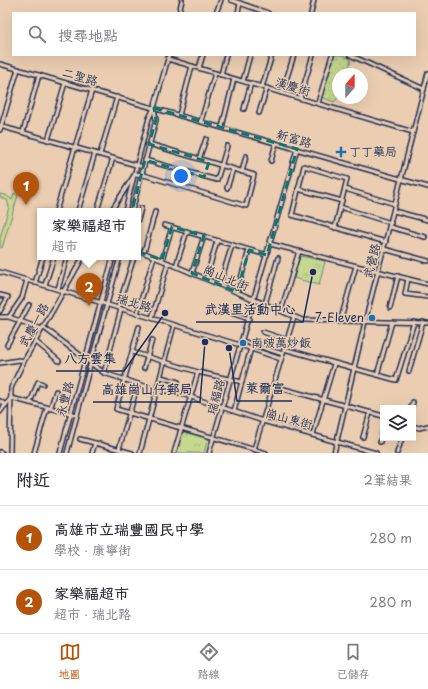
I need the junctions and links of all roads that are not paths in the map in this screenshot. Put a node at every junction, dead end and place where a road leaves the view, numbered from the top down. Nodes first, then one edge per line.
1 (182, 0) edge
2 (221, 0) edge
3 (231, 0) edge
4 (314, 0) edge
5 (240, 3) junction
6 (179, 12) edge
7 (216, 12) edge
8 (238, 12) edge
9 (263, 12) edge
10 (311, 12) edge
11 (203, 56) edge
12 (226, 56) edge
13 (250, 56) edge
14 (272, 56) edge
15 (294, 56) edge
16 (313, 56) edge
17 (332, 56) edge
18 (352, 56) edge
19 (168, 57) edge
20 (0, 64) edge
21 (192, 66) junction
22 (199, 68) junction
23 (18, 69) junction
24 (216, 73) junction
25 (428, 73) edge
26 (221, 74) junction
27 (39, 75) junction
28 (234, 78) junction
29 (243, 81) junction
30 (65, 83) junction
31 (251, 84) junction
32 (262, 87) junction
33 (267, 88) junction
34 (424, 89) junction
35 (92, 90) junction
36 (282, 93) junction
37 (117, 97) junction
38 (300, 98) junction
39 (318, 103) junction
40 (154, 108) junction
41 (244, 109) dead end
42 (259, 113) dead end
43 (179, 115) junction
44 (201, 121) junction
45 (1, 126) edge
46 (222, 127) junction
47 (0, 130) edge
48 (23, 132) junction
49 (413, 132) junction
50 (206, 139) dead end
51 (48, 140) junction
52 (276, 143) junction
53 (149, 144) junction
54 (227, 146) dead end
55 (75, 147) junction
56 (297, 149) junction
57 (95, 153) junction
58 (100, 154) junction
59 (246, 156) dead end
60 (112, 158) junction
61 (199, 159) junction
62 (145, 160) junction
63 (271, 161) dead end
64 (137, 165) junction
65 (222, 166) junction
66 (143, 167) junction
67 (232, 169) junction
68 (242, 172) junction
69 (135, 174) junction
70 (141, 174) junction
71 (401, 179) junction
72 (428, 187) edge
73 (227, 188) dead end
74 (298, 189) junction
75 (345, 189) junction
76 (342, 201) junction
77 (395, 204) junction
78 (340, 207) junction
79 (57, 208) edge
80 (79, 208) edge
81 (98, 208) edge
82 (113, 208) edge
83 (126, 208) edge
84 (133, 208) edge
85 (394, 210) junction
86 (155, 212) dead end
87 (428, 220) edge
88 (391, 223) junction
89 (164, 225) dead end
90 (172, 227) junction
91 (390, 227) junction
92 (335, 228) junction
93 (187, 231) junction
94 (204, 236) junction
95 (425, 237) dead end
96 (218, 240) junction
97 (386, 242) junction
98 (270, 244) junction
99 (232, 245) junction
100 (384, 249) junction
101 (249, 250) junction
102 (141, 251) edge
103 (299, 251) junction
104 (144, 252) junction
105 (267, 255) junction
106 (154, 256) junction
107 (278, 258) dead end
108 (42, 260) edge
109 (53, 260) edge
110 (66, 260) edge
111 (81, 260) edge
112 (112, 260) edge
113 (119, 260) edge
114 (133, 260) edge
115 (162, 260) junction
116 (428, 261) edge
117 (168, 263) junction
118 (176, 266) junction
119 (356, 266) junction
120 (0, 272) edge
121 (378, 272) junction
122 (192, 273) junction
123 (398, 276) junction
124 (206, 279) junction
125 (408, 279) junction
126 (27, 280) junction
127 (36, 283) junction
128 (220, 284) junction
129 (428, 284) edge
130 (45, 286) junction
131 (58, 289) junction
132 (63, 291) junction
133 (237, 292) junction
134 (0, 295) edge
135 (428, 297) edge
136 (254, 300) junction
137 (102, 303) junction
138 (108, 304) junction
139 (265, 304) junction
140 (29, 305) dead end
141 (120, 308) junction
142 (390, 308) dead end
143 (0, 311) edge
144 (225, 311) dead end
145 (281, 311) junction
146 (137, 314) junction
147 (0, 317) edge
148 (9, 317) junction
149 (294, 317) junction
150 (152, 318) junction
151 (249, 319) junction
152 (428, 319) edge
153 (20, 321) junction
154 (340, 322) junction
155 (365, 322) junction
156 (392, 322) junction
157 (414, 322) junction
158 (423, 322) junction
159 (428, 322) edge
160 (174, 325) junction
161 (139, 327) dead end
162 (43, 328) junction
163 (263, 332) dead end
164 (152, 340) dead end
165 (287, 340) junction
166 (35, 341) junction
167 (242, 341) junction
168 (7, 345) dead end
169 (240, 345) junction
170 (251, 348) junction
171 (284, 349) junction
172 (132, 352) junction
173 (283, 354) junction
174 (147, 356) junction
175 (85, 359) junction
176 (281, 359) junction
177 (24, 361) junction
178 (59, 361) dead end
179 (91, 362) junction
180 (165, 362) junction
181 (0, 363) edge
182 (334, 364) junction
183 (144, 368) dead end
184 (354, 369) junction
185 (409, 371) dead end
186 (198, 372) junction
187 (104, 373) junction
188 (377, 375) junction
189 (161, 377) junction
190 (231, 379) junction
191 (124, 380) junction
192 (178, 382) dead end
193 (242, 382) junction
194 (43, 384) dead end
195 (138, 384) junction
196 (273, 386) junction
197 (157, 390) junction
198 (56, 391) dead end
199 (191, 396) junction
200 (11, 398) junction
201 (323, 400) junction
202 (0, 401) edge
203 (413, 402) dead end
204 (30, 404) junction
205 (6, 405) junction
206 (412, 405) edge
207 (345, 406) junction
208 (222, 408) junction
209 (49, 409) junction
210 (234, 411) junction
211 (0, 412) edge
212 (130, 413) junction
213 (370, 413) junction
214 (70, 414) junction
215 (77, 415) junction
216 (380, 415) edge
217 (149, 418) junction
218 (263, 421) junction
219 (428, 426) edge
220 (416, 427) edge
221 (182, 428) junction
222 (313, 434) junction
223 (363, 437) dead end
224 (214, 438) junction
225 (80, 439) dead end
226 (336, 441) junction
227 (401, 441) edge
228 (95, 443) junction
229 (111, 447) junction
230 (119, 449) junction
231 (254, 449) junction
232 (10, 453) edge
233 (34, 453) edge
234 (60, 453) edge
235 (67, 453) edge
236 (92, 453) edge
237 (110, 453) edge
238 (131, 453) edge
239 (140, 453) edge
240 (174, 453) edge
241 (210, 453) edge
242 (266, 453) edge
243 (334, 453) edge
244 (374, 453) edge
245 (397, 453) edge

1 - 6 street
2 - 7 street
3 - 5 street
4 - 10 street
5 - 8 street
5 - 9 street
11 - 22 street
12 - 26 street
13 - 29 street
14 - 32 street
15 - 36 street
16 - 38 street
17 - 39 street
18 - 34 street
19 - 21 street, 漢慶街
19 - 40 street
20 - 23 street, 二聖路
21 - 22 street, 漢慶街
21 - 43 street
22 - 24 street, 漢慶街
23 - 27 street, 二聖路
23 - 45 street
24 - 26 street, 漢慶街
24 - 44 street
25 - 34 street, 武營路
26 - 28 street, 漢慶街
27 - 30 street, 二聖路
27 - 48 street
28 - 29 street, 漢慶街
28 - 46 street
29 - 31 street, 漢慶街
30 - 35 street, 二聖路
30 - 51 street
31 - 32 street, 漢慶街
31 - 41 street
32 - 33 street, 漢慶街
33 - 36 street, 漢慶街
33 - 42 street
34 - 49 street, 武營路
35 - 37 street, 二聖路
35 - 55 street
36 - 38 street, 漢慶街
37 - 40 street, 二聖路
37 - 58 street
38 - 39 street, 漢慶街
39 - 49 street, 漢慶街
40 - 43 street, 新富路
40 - 53 street
40 - 64 street
43 - 44 street, 新富路
44 - 46 street, 新富路
45 - 47 street
45 - 48 street
46 - 52 street, 新富路
48 - 51 street
49 - 71 street, 武營路
50 - 61 street
51 - 55 street
52 - 56 street, 新富路
52 - 63 street
53 - 61 street
53 - 62 street
54 - 65 street
55 - 57 street
55 - 79 street
56 - 71 street, 新富路
56 - 98 street, 瑞福路
57 - 58 street
57 - 80 street
58 - 60 street
59 - 68 street
60 - 64 street
60 - 81 street
61 - 65 street
62 - 65 street
62 - 66 street
64 - 66 street
64 - 69 street
65 - 67 street
66 - 70 street
67 - 68 street
67 - 73 street
68 - 70 street
69 - 70 street
69 - 82 street
69 - 83 street
70 - 84 street
71 - 72 street, 新富路
71 - 77 street, 武營路
74 - 75 street
74 - 76 street
74 - 92 street
75 - 76 street
75 - 77 street
76 - 78 street
77 - 85 street, 武營路
78 - 88 street
78 - 92 street
85 - 87 street
85 - 88 street, 武營路
86 - 104 street
88 - 91 street, 武營路
89 - 90 street
90 - 93 street
90 - 115 street
91 - 95 street
91 - 97 street, 武營路
92 - 97 street
93 - 94 street
93 - 118 street
94 - 96 street
94 - 122 street
96 - 99 street
96 - 124 street
97 - 100 street, 武營路
98 - 103 street
98 - 105 street, 瑞福路
99 - 101 street
99 - 128 street
100 - 116 street
100 - 121 street, 武營路
101 - 105 street
101 - 133 street
102 - 104 street, 崗山北街
103 - 119 street
103 - 145 street
104 - 106 street, 崗山北街
105 - 136 street, 瑞福路
106 - 115 street, 崗山北街
106 - 146 street
107 - 139 street
108 - 127 street
109 - 130 street
110 - 131 street
111 - 132 street, 武慶一路
112 - 137 street, 永豐路
113 - 138 street, 永豐路
114 - 141 street
115 - 117 street, 崗山北街
117 - 118 street, 崗山北街
117 - 150 street
118 - 122 street, 崗山北街
119 - 121 street
119 - 154 street
120 - 126 street, 瑞北路
121 - 123 street
121 - 155 street, 武營路
122 - 124 street, 崗山北街
123 - 125 street
123 - 142 street
124 - 128 street, 崗山北街
125 - 129 street
125 - 135 street
126 - 127 street, 瑞北路
126 - 148 street
127 - 130 street, 瑞北路
128 - 133 street, 崗山北街
130 - 131 street, 瑞北路
131 - 132 street, 瑞北路
132 - 137 street, 瑞北路
132 - 162 street, 武慶一路
133 - 136 street, 崗山北街
134 - 143 street
136 - 139 street, 崗山北街
136 - 151 street, 瑞福路
137 - 138 street, 瑞北路
137 - 175 street, 永豐路
138 - 141 street, 瑞北路
138 - 179 street, 永豐路
139 - 145 street, 崗山北街
140 - 153 street
141 - 146 street, 瑞北路
141 - 187 street
144 - 151 street
145 - 149 street, 崗山北街
146 - 150 street, 瑞北路
147 - 148 street, 崗山東街
148 - 153 street, 崗山東街
149 - 154 street, 崗山北街
149 - 165 street
150 - 160 street, 瑞北路
151 - 167 street, 瑞福路
152 - 159 street
153 - 162 street, 崗山東街
153 - 168 street
154 - 155 street, 崗山北街
155 - 156 street, 崗山北街
155 - 184 street, 武營路
156 - 157 street, 崗山北街
156 - 188 street
157 - 158 street, 崗山北街
157 - 188 street
158 - 159 street, 崗山北街
158 - 185 street
160 - 169 street, 瑞北路
160 - 180 street
161 - 172 street
162 - 166 street, 武慶一路
162 - 175 street, 崗山東街
163 - 165 street
164 - 174 street
165 - 171 street
166 - 177 street, 武慶一路
166 - 178 street
167 - 169 street, 瑞福路
167 - 173 street
169 - 170 street, 瑞北路
169 - 190 street, 瑞福路
170 - 176 street, 瑞北路
170 - 193 street
171 - 173 street
171 - 182 street
172 - 174 street
172 - 191 street
173 - 176 street
174 - 180 street
174 - 183 street
175 - 179 street, 崗山東街
175 - 214 street, 永豐路
176 - 196 street
177 - 181 street
177 - 200 street, 武慶一路
179 - 187 street, 崗山東街
179 - 215 street, 永豐路
180 - 186 street
180 - 189 street
182 - 184 street
182 - 201 street
184 - 188 street
184 - 207 street, 武營路
186 - 190 street
186 - 199 street
187 - 191 street, 崗山東街
189 - 192 street
189 - 197 street
190 - 193 street
190 - 208 street, 瑞福路
191 - 195 street, 崗山東街
191 - 212 street
193 - 210 street
194 - 204 street
195 - 197 street, 崗山東街
195 - 212 street
196 - 201 street
196 - 218 street
197 - 199 street, 崗山東街
197 - 217 street
198 - 209 street
199 - 208 street, 崗山東街
199 - 221 street
200 - 204 street
200 - 205 street
200 - 232 street, 武慶一路
201 - 207 street
201 - 222 street
202 - 205 street
203 - 206 street
204 - 209 street
205 - 211 street
207 - 213 street
207 - 226 street, 武營路
208 - 210 street, 崗山東街
208 - 224 street, 瑞福路
209 - 214 street
209 - 233 street
210 - 218 street, 崗山東街
212 - 217 street
212 - 230 street
213 - 216 street
213 - 223 street
214 - 215 street
214 - 234 street, 永豐路
215 - 235 street, 永豐路
217 - 221 street
217 - 239 street
218 - 222 street, 崗山東街
218 - 231 street
219 - 220 street
221 - 224 street
221 - 240 street
222 - 226 street, 崗山東街
224 - 231 street
224 - 241 street, 瑞福路
225 - 228 street
226 - 243 street, 武營路
226 - 244 street, 崗山東街
227 - 245 street
228 - 229 street
228 - 236 street
229 - 230 street
229 - 237 street
230 - 238 street
231 - 242 street

